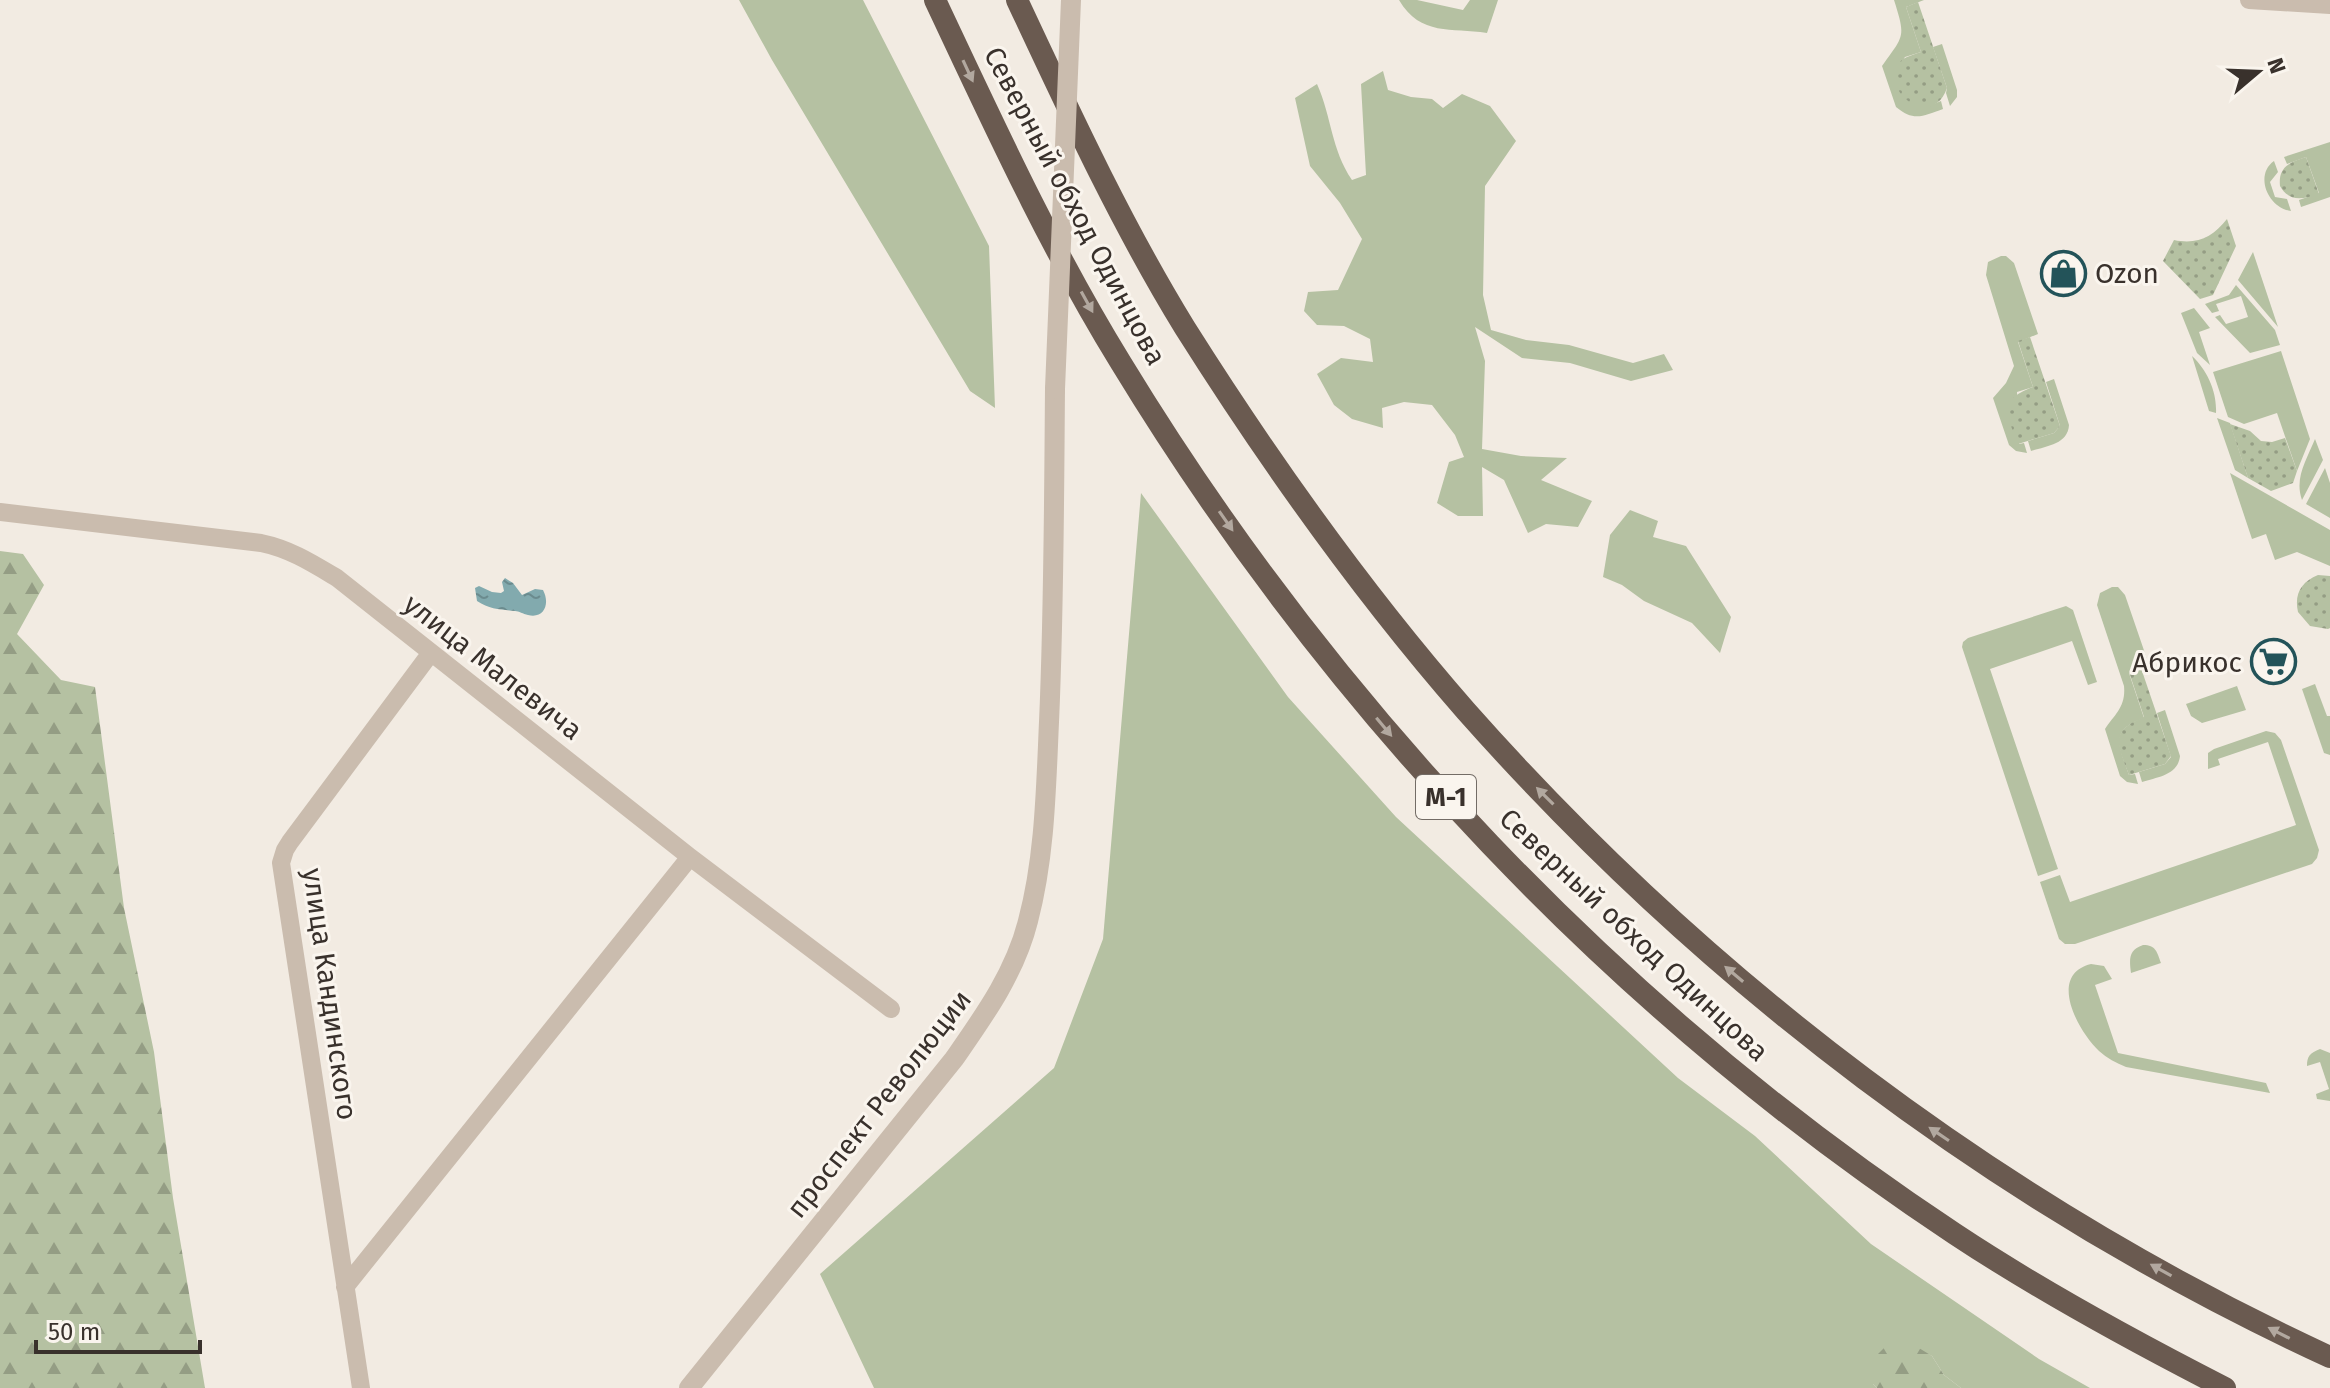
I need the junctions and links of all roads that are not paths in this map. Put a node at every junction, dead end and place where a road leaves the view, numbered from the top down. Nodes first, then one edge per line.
1 (935, 0) edge
2 (1017, 0) edge
3 (1071, 0) edge
4 (2249, 0) edge
5 (2328, 10) edge
6 (0, 512) edge
7 (430, 654) junction
8 (690, 857) junction
9 (891, 1009) dead end
10 (345, 1287) junction
11 (2330, 1357) edge
12 (361, 1388) edge
13 (689, 1388) edge
14 (2225, 1388) edge

1 -> 14 highway, Северный обход Одинцова / М-1
11 -> 2 highway, Северный обход Одинцова / М-1
3 - 13 street, проспект Революции, bridge
4 - 5 street
6 - 7 street, улица Малевича
7 - 8 street, улица Малевича
7 - 10 street, улица Кандинского
8 - 9 street, улица Малевича
8 - 10 street
10 - 12 street, улица Кандинского

